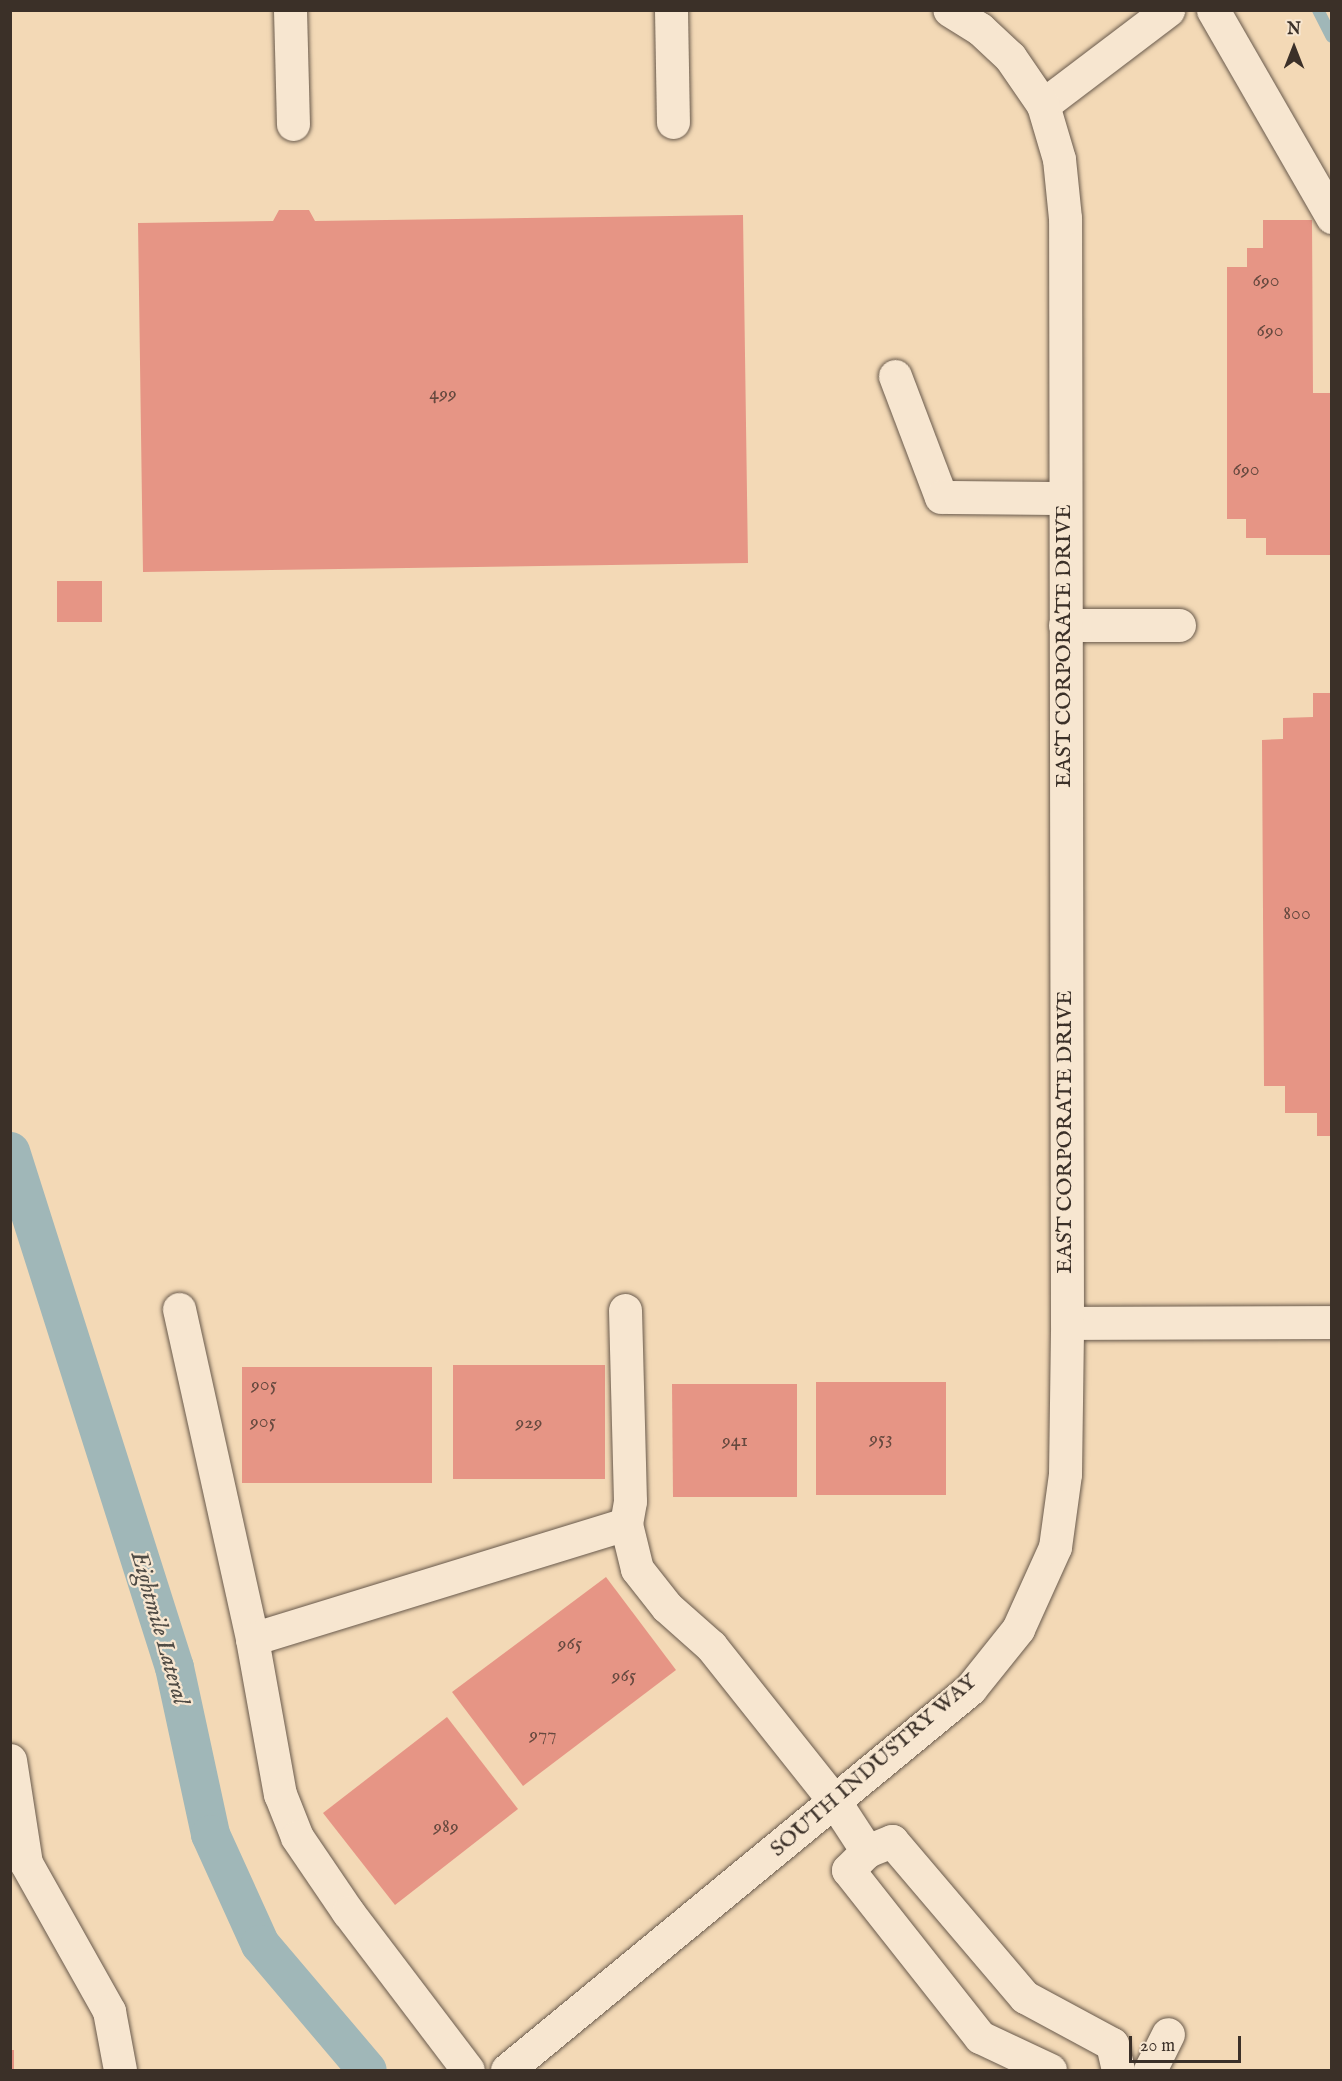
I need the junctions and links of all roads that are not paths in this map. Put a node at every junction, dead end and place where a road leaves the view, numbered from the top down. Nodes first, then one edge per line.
1 (290, 10) edge
2 (671, 10) edge
3 (950, 10) edge
4 (1168, 10) edge
5 (1213, 10) edge
6 (987, 20) edge
7 (1043, 105) junction
8 (674, 122) dead end
9 (293, 124) dead end
10 (1332, 217) edge
11 (895, 376) dead end
12 (1065, 498) junction
13 (1065, 625) junction
14 (1179, 625) dead end
15 (179, 1309) dead end
16 (625, 1310) dead end
17 (1332, 1322) edge
18 (1067, 1323) junction
19 (626, 1524) junction
20 (252, 1639) junction
21 (10, 1760) edge
22 (835, 1802) junction
23 (867, 1851) junction
24 (1168, 2034) dead end
25 (120, 2070) edge
26 (468, 2070) edge
27 (507, 2070) edge
28 (1050, 2070) edge
29 (1118, 2070) edge
30 (1150, 2070) edge

1 - 9 street
2 - 8 street
3 - 6 street, EAST CORPORATE DRIVE
4 - 7 street
5 - 10 street
6 - 7 street, EAST CORPORATE DRIVE
7 - 12 street, EAST CORPORATE DRIVE
11 - 12 street
12 - 13 street, EAST CORPORATE DRIVE
13 - 14 street
13 - 18 street, EAST CORPORATE DRIVE
15 - 20 street
16 - 19 street
17 - 18 street
18 - 22 street, SOUTH INDUSTRY WAY
19 - 20 street
19 - 22 street
20 - 26 street
21 - 25 street
22 - 23 street
22 - 27 street, SOUTH INDUSTRY WAY
23 - 28 street
23 - 29 street
24 - 30 street

